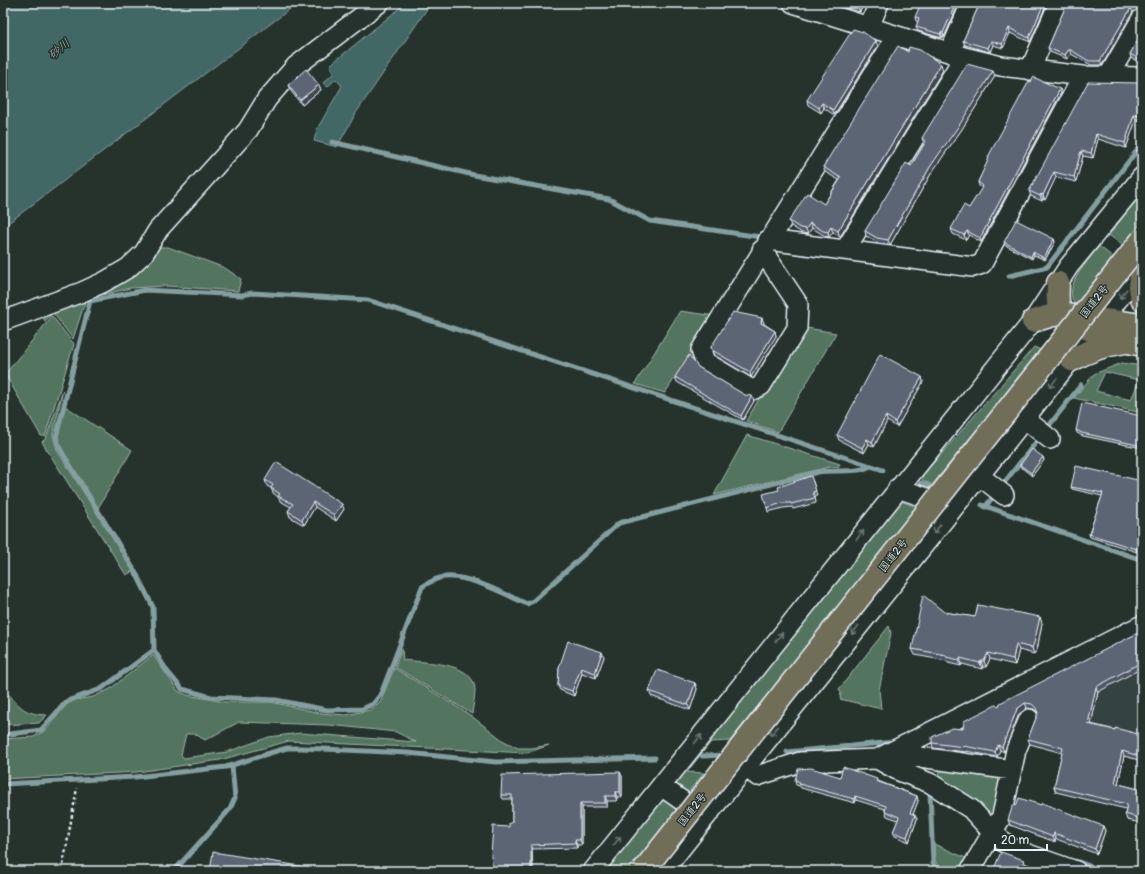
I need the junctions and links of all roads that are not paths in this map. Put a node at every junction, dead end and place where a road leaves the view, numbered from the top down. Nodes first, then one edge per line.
1 (379, 3) edge
2 (793, 3) edge
3 (878, 3) edge
4 (971, 3) edge
5 (1059, 3) edge
6 (1142, 18) edge
7 (869, 27) junction
8 (897, 36) junction
9 (957, 54) junction
10 (1030, 70) junction
11 (1109, 75) junction
12 (1083, 76) junction
13 (1142, 77) edge
14 (1142, 177) edge
15 (1142, 240) edge
16 (765, 245) junction
17 (845, 250) junction
18 (1142, 269) edge
19 (1058, 283) junction
20 (1142, 299) edge
21 (1065, 315) junction
22 (1033, 321) junction
23 (3, 322) edge
24 (1142, 325) edge
25 (1098, 326) junction
26 (1134, 343) edge
27 (1072, 360) junction
28 (1025, 419) junction
29 (1046, 435) dead end
30 (980, 476) junction
31 (898, 488) junction
32 (1000, 492) dead end
33 (954, 508) junction
34 (1142, 625) edge
35 (1030, 719) dead end
36 (876, 758) junction
37 (746, 767) junction
38 (1012, 770) junction
39 (661, 786) junction
40 (705, 817) junction
41 (992, 832) junction
42 (1066, 869) edge
43 (593, 871) edge
44 (643, 871) edge
45 (663, 871) edge
46 (970, 871) edge

1 - 23 street
2 - 7 street
3 - 7 street
4 - 9 street
5 - 10 street
6 - 11 street
7 - 8 street
8 - 9 street
8 - 16 street
9 - 10 street
9 - 17 street
10 - 12 street
11 - 12 street
11 - 13 street
12 - 17 street
14 - 19 street
15 - 44 main road, 国道2号, bridge
16 - 16 street
16 - 17 street
18 - 20 main road
18 -> 25 street
19 - 21 main road
19 - 22 street
21 - 22 main road
21 - 25 main road
22 - 31 street
24 - 25 main road
25 - 26 main road
25 - 27 street
26 - 27 main road
27 -> 28 street
28 - 29 street
28 - 30 street
30 - 32 street
30 - 33 street
31 - 33 street
39 -> 31 street
33 -> 37 street
34 - 36 street
35 - 38 street
36 - 37 street
36 - 38 street
36 - 41 street
37 - 40 street
38 - 41 street
39 - 40 street
43 -> 39 street
40 - 45 street
41 - 42 street
41 - 46 street

